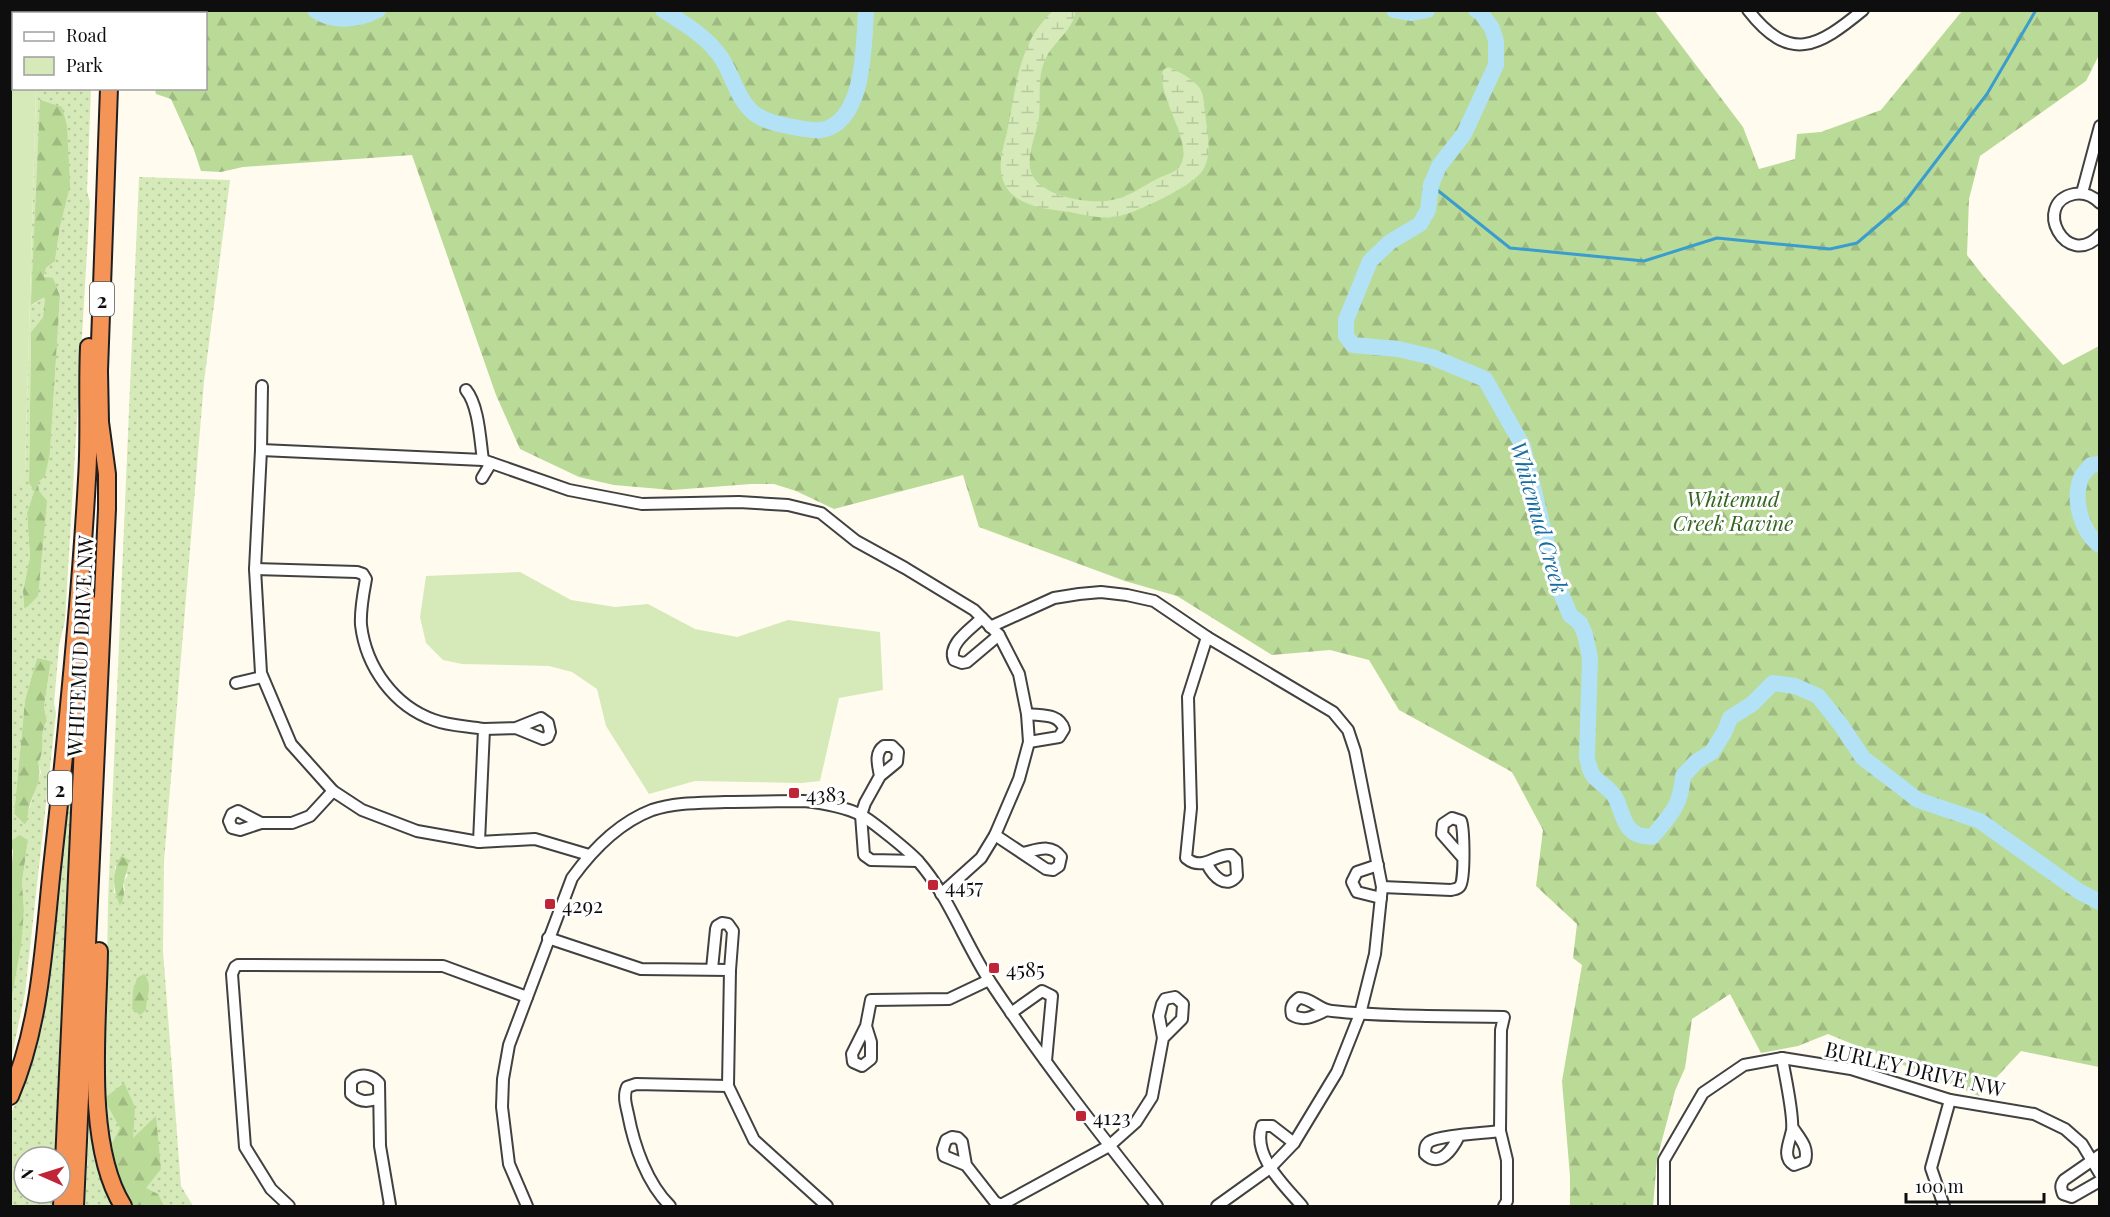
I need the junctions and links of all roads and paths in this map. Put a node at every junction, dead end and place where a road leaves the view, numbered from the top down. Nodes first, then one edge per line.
1 (1748, 10) edge
2 (1863, 10) edge
3 (99, 90) edge
4 (109, 90) edge
5 (2100, 126) edge
6 (2082, 193) junction
7 (2100, 203) edge
8 (2100, 236) edge
9 (262, 386) dead end
10 (466, 390) dead end
11 (261, 450) junction
12 (487, 461) junction
13 (87, 476) junction
14 (482, 478) dead end
15 (255, 569) junction
16 (982, 618) junction
17 (990, 627) junction
18 (999, 635) junction
19 (1207, 637) junction
20 (262, 677) junction
21 (236, 683) dead end
22 (1027, 714) junction
23 (516, 728) dead end
24 (484, 729) junction
25 (97, 737) junction
26 (1029, 742) junction
27 (880, 776) dead end
28 (333, 791) junction
29 (861, 815) junction
30 (261, 823) dead end
31 (995, 835) junction
32 (479, 842) junction
33 (1023, 853) dead end
34 (588, 855) junction
35 (1463, 858) dead end
36 (918, 861) junction
37 (1207, 864) dead end
38 (1378, 865) junction
39 (1381, 893) junction
40 (941, 894) junction
41 (548, 938) junction
42 (712, 969) junction
43 (730, 970) junction
44 (989, 980) junction
45 (526, 997) junction
46 (1325, 1011) dead end
47 (1011, 1013) junction
48 (1360, 1014) junction
49 (866, 1026) dead end
50 (1163, 1038) dead end
51 (1782, 1058) junction
52 (1046, 1061) junction
53 (728, 1086) junction
54 (10, 1096) edge
55 (378, 1098) dead end
56 (1950, 1100) junction
57 (1793, 1128) dead end
58 (1500, 1131) junction
59 (1460, 1136) dead end
60 (1294, 1143) junction
61 (1109, 1146) junction
62 (2096, 1158) edge
63 (966, 1165) dead end
64 (1270, 1168) junction
65 (2100, 1174) edge
66 (2100, 1181) edge
67 (62, 1206) edge
68 (75, 1206) edge
69 (123, 1206) edge
70 (289, 1206) edge
71 (389, 1206) edge
72 (527, 1206) edge
73 (670, 1206) edge
74 (827, 1206) edge
75 (1157, 1206) edge
76 (1217, 1206) edge
77 (1302, 1206) edge
78 (1504, 1206) edge
79 (1664, 1206) edge
80 (1944, 1206) edge

1 - 2 street
3 - 13 highway, WHITEMUD DRIVE NW / 2
4 - 25 highway, WHITEMUD DRIVE NW / 2
5 - 6 street
6 - 7 street
6 - 8 street
9 - 11 street
10 - 12 street
11 - 12 street
11 - 15 street
12 - 14 street
12 - 16 street
13 - 54 highway, WHITEMUD DRIVE NW / 2
13 - 67 highway
15 - 20 street
15 - 24 street
16 - 17 street
16 - 18 street
17 - 18 street
17 - 19 street
18 - 22 street
19 - 37 street
19 - 38 street
20 - 21 street
20 - 28 street
22 - 26 street
22 - 26 street
23 - 24 street
24 - 32 street
25 - 68 highway, WHITEMUD DRIVE NW / 2
25 - 69 highway
26 - 31 street
27 - 29 street
28 - 30 street
28 - 32 street
29 - 34 street
29 - 36 street
29 - 36 street
31 - 33 street
31 - 40 street
32 - 34 street
34 - 41 street
35 - 39 street
36 - 40 street
38 - 39 street
38 - 39 street
39 - 48 street
40 - 44 street
41 - 42 street
41 - 45 street
42 - 43 street
42 - 43 street
43 - 53 street
44 - 47 street
44 - 49 street
45 - 70 street
45 - 72 street
46 - 48 street
47 - 52 street
47 - 52 street
48 - 58 street
48 - 60 street
50 - 61 street
51 - 56 street, BURLEY DRIVE NW
51 - 57 street
51 - 79 street, BURLEY DRIVE NW
52 - 61 street
53 - 73 street
53 - 74 street
55 - 71 street
56 - 62 street, BURLEY DRIVE NW
56 - 80 street
58 - 59 street
58 - 78 street
60 - 64 street
60 - 64 street
61 - 63 street
61 - 75 street
62 - 65 street, BURLEY DRIVE NW
62 - 66 street
64 - 76 street
64 - 77 street

